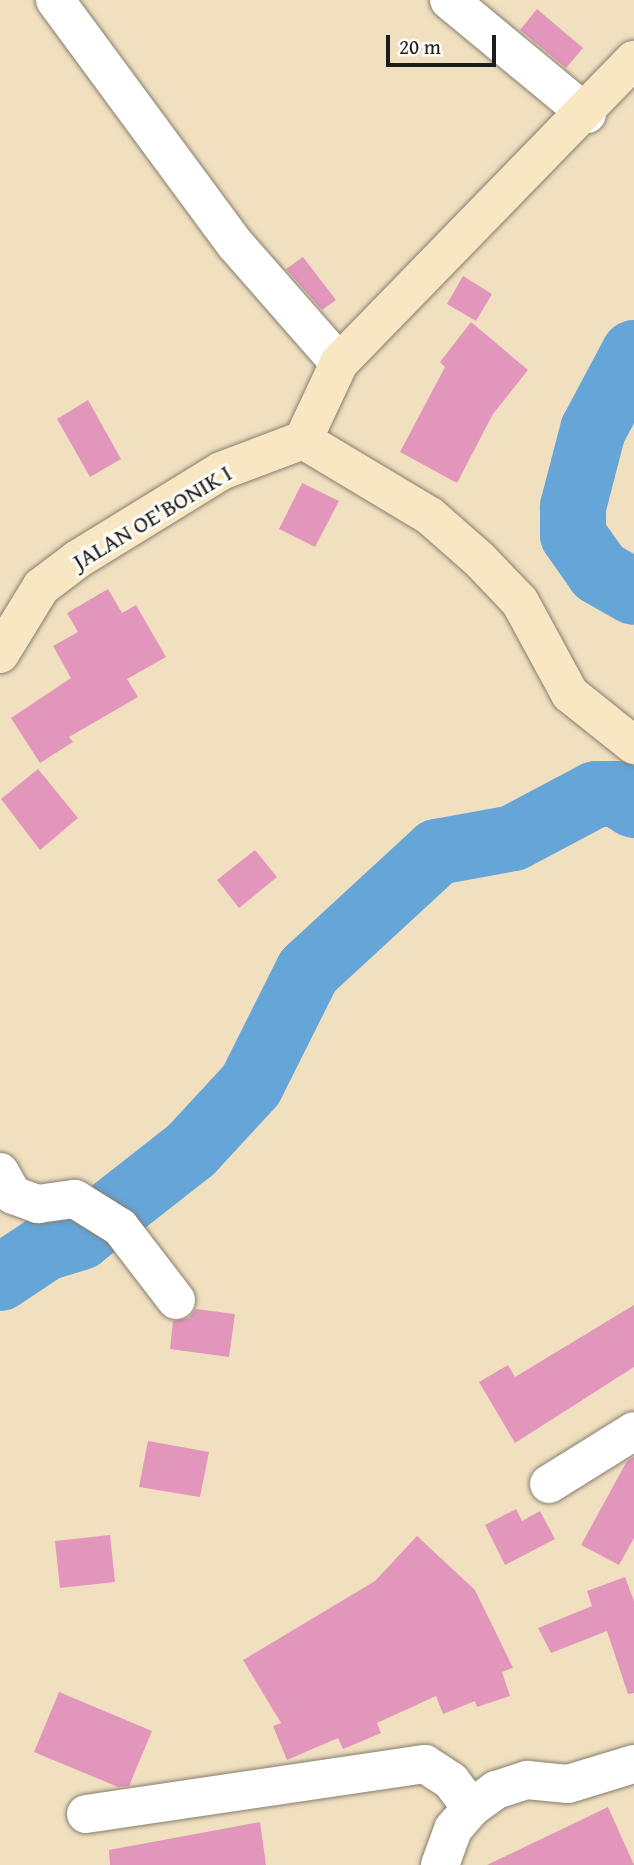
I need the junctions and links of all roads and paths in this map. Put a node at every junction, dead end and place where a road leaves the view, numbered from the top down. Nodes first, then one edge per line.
1 (55, 0) edge
2 (449, 0) edge
3 (634, 60) edge
4 (587, 114) junction
5 (339, 363) junction
6 (303, 440) junction
7 (0, 654) edge
8 (634, 746) edge
9 (4, 1191) edge
10 (176, 1300) dead end
11 (634, 1431) edge
12 (549, 1484) dead end
13 (634, 1764) edge
14 (471, 1808) junction
15 (86, 1814) dead end
16 (440, 1865) edge

1 - 5 street
2 - 4 street
3 - 4 street
4 - 5 street
5 - 6 street
6 - 7 street, JALAN OE'BONIK I
6 - 8 street
9 - 10 street
11 - 12 street
13 - 14 street
14 - 15 street
14 - 16 street

